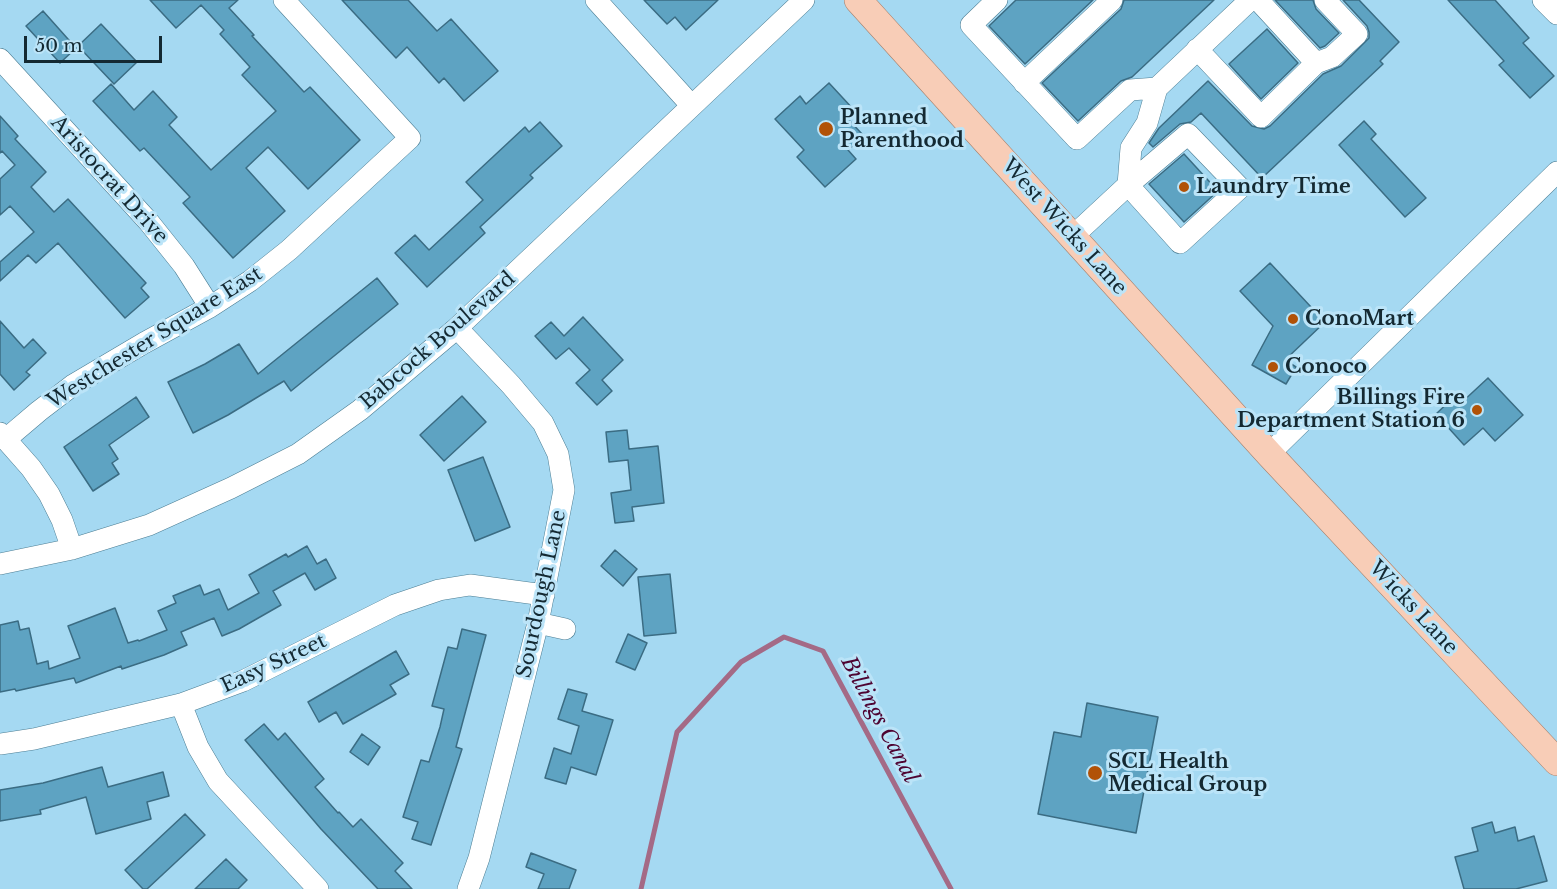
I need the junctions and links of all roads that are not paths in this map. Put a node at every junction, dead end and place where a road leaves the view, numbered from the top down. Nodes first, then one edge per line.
1 (284, 0) edge
2 (596, 0) edge
3 (804, 0) edge
4 (858, 0) edge
5 (997, 0) edge
6 (1112, 0) edge
7 (1250, 0) edge
8 (1258, 0) edge
9 (1325, 0) edge
10 (1543, 0) edge
11 (1557, 14) edge
12 (1197, 49) junction
13 (0, 59) edge
14 (1316, 63) junction
15 (1024, 83) junction
16 (1156, 88) junction
17 (691, 105) junction
18 (1557, 172) edge
19 (1128, 185) junction
20 (1072, 237) junction
21 (210, 307) junction
22 (457, 328) junction
23 (3, 436) edge
24 (1269, 454) junction
25 (72, 549) junction
26 (0, 564) edge
27 (544, 595) junction
28 (538, 623) junction
29 (565, 629) dead end
30 (181, 704) junction
31 (0, 744) edge
32 (1557, 762) edge
33 (318, 889) edge
34 (468, 889) edge

1 - 21 street, Westchester Square East
2 - 17 street
3 - 17 street, Babcock Boulevard
4 - 20 main road, West Wicks Lane
5 - 15 street
6 - 15 street
7 - 12 street
8 - 14 street
9 - 14 street
10 - 11 street
12 - 14 street
12 - 16 street
13 - 21 street, Aristocrat Drive
15 - 16 street
16 - 19 street
17 - 22 street, Babcock Boulevard
18 - 24 street
19 - 19 street
19 - 20 street
20 - 24 main road, West Wicks Lane
21 - 23 street, Westchester Square East
22 - 25 street, Babcock Boulevard
22 - 27 street, Sourdough Lane
23 - 25 street
24 - 32 main road, Wicks Lane
25 - 26 street, Babcock Boulevard
27 - 28 street, Sourdough Lane
27 - 30 street, Easy Street
28 - 29 street
28 - 34 street, Sourdough Lane
30 - 31 street, Easy Street
30 - 33 street

